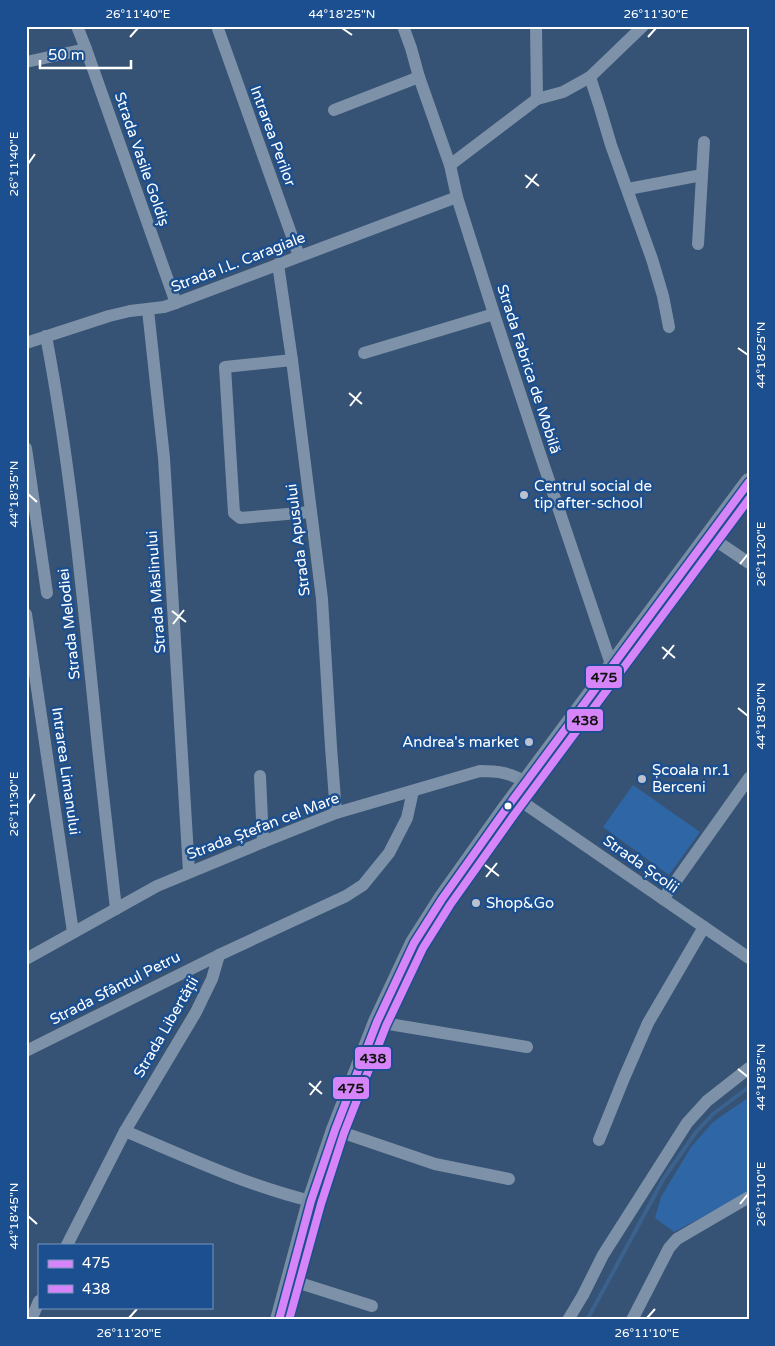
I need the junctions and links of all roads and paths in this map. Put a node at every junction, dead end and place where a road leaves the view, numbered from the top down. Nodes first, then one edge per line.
1 (76, 26) edge
2 (217, 26) edge
3 (403, 26) edge
4 (536, 26) edge
5 (643, 26) edge
6 (86, 48) junction
7 (26, 62) edge
8 (419, 77) junction
9 (590, 77) junction
10 (537, 99) junction
11 (334, 110) dead end
12 (704, 142) dead end
13 (450, 165) junction
14 (702, 175) junction
15 (628, 189) junction
16 (457, 197) junction
17 (698, 244) dead end
18 (299, 256) junction
19 (278, 264) junction
20 (176, 304) junction
21 (148, 310) junction
22 (494, 314) junction
23 (669, 327) dead end
24 (46, 336) junction
25 (27, 340) edge
26 (364, 352) dead end
27 (292, 360) junction
28 (26, 448) edge
29 (749, 482) edge
30 (311, 512) junction
31 (710, 536) junction
32 (749, 563) edge
33 (47, 593) dead end
34 (26, 614) edge
35 (612, 667) junction
36 (260, 776) dead end
37 (748, 781) edge
38 (526, 782) junction
39 (414, 791) junction
40 (515, 797) junction
41 (336, 813) junction
42 (263, 842) junction
43 (190, 872) junction
44 (663, 899) junction
45 (116, 909) junction
46 (704, 927) junction
47 (73, 932) junction
48 (219, 955) junction
49 (749, 958) edge
50 (26, 959) edge
51 (377, 1022) junction
52 (527, 1047) dead end
53 (26, 1051) edge
54 (749, 1068) edge
55 (125, 1130) junction
56 (334, 1130) junction
57 (599, 1140) dead end
58 (509, 1179) dead end
59 (749, 1197) edge
60 (311, 1201) junction
61 (68, 1244) edge
62 (290, 1280) junction
63 (38, 1303) edge
64 (372, 1306) dead end
65 (31, 1320) edge
66 (279, 1320) edge
67 (568, 1320) edge
68 (632, 1320) edge

1 - 6 street, Strada Vasile Goldiș
2 - 18 street, Intrarea Perilor
3 - 8 street, Strada Fabrica de Mobilă
4 - 10 street
5 - 9 street
6 - 7 street
6 - 20 street, Strada Vasile Goldiș
8 - 11 street
8 - 13 street, Strada Fabrica de Mobilă
9 - 10 street
9 - 15 street
10 - 13 street
12 - 14 street
13 - 16 street, Strada Fabrica de Mobilă
14 - 15 street
14 - 17 street
15 - 23 street
16 - 18 street, Strada I.L. Caragiale
16 - 22 street, Strada Fabrica de Mobilă
18 - 19 street, Strada I.L. Caragiale
19 - 20 street, Strada I.L. Caragiale
19 - 27 street, Strada Apusului
20 - 21 street, Strada I.L. Caragiale
21 - 24 street, Strada I.L. Caragiale
21 - 43 street, Strada Măslinului
22 - 26 street
22 - 35 street, Strada Fabrica de Mobilă
24 - 25 street, Strada I.L. Caragiale
24 - 45 street, Strada Melodiei
27 - 30 street, Strada Apusului
27 - 30 street
28 - 33 street
29 - 31 main road
30 - 41 street, Strada Apusului
31 - 32 street
31 - 35 main road
34 - 47 street, Intrarea Limanului
35 - 38 main road
36 - 42 street
37 - 44 street
38 - 39 street, Strada Ștefan cel Mare
38 - 40 main road
39 - 41 street, Strada Ștefan cel Mare
39 - 48 street
40 - 44 street, Strada Școlii
40 - 51 main road
41 - 42 street, Strada Ștefan cel Mare
42 - 43 street, Strada Ștefan cel Mare
43 - 45 street, Strada Ștefan cel Mare
44 - 46 street, Strada Școlii
45 - 47 street, Strada Ștefan cel Mare
46 - 49 street, Strada Școlii
46 - 57 street
47 - 50 street, Strada Ștefan cel Mare
48 - 53 street, Strada Sfântul Petru
48 - 55 street, Strada Libertății
51 - 52 street
51 - 56 main road
54 - 67 street
55 - 60 street
55 - 61 street, Strada Libertății
56 - 58 street
56 - 60 main road
59 - 68 street
60 - 62 main road
62 - 64 street
62 - 66 main road
63 - 65 street

